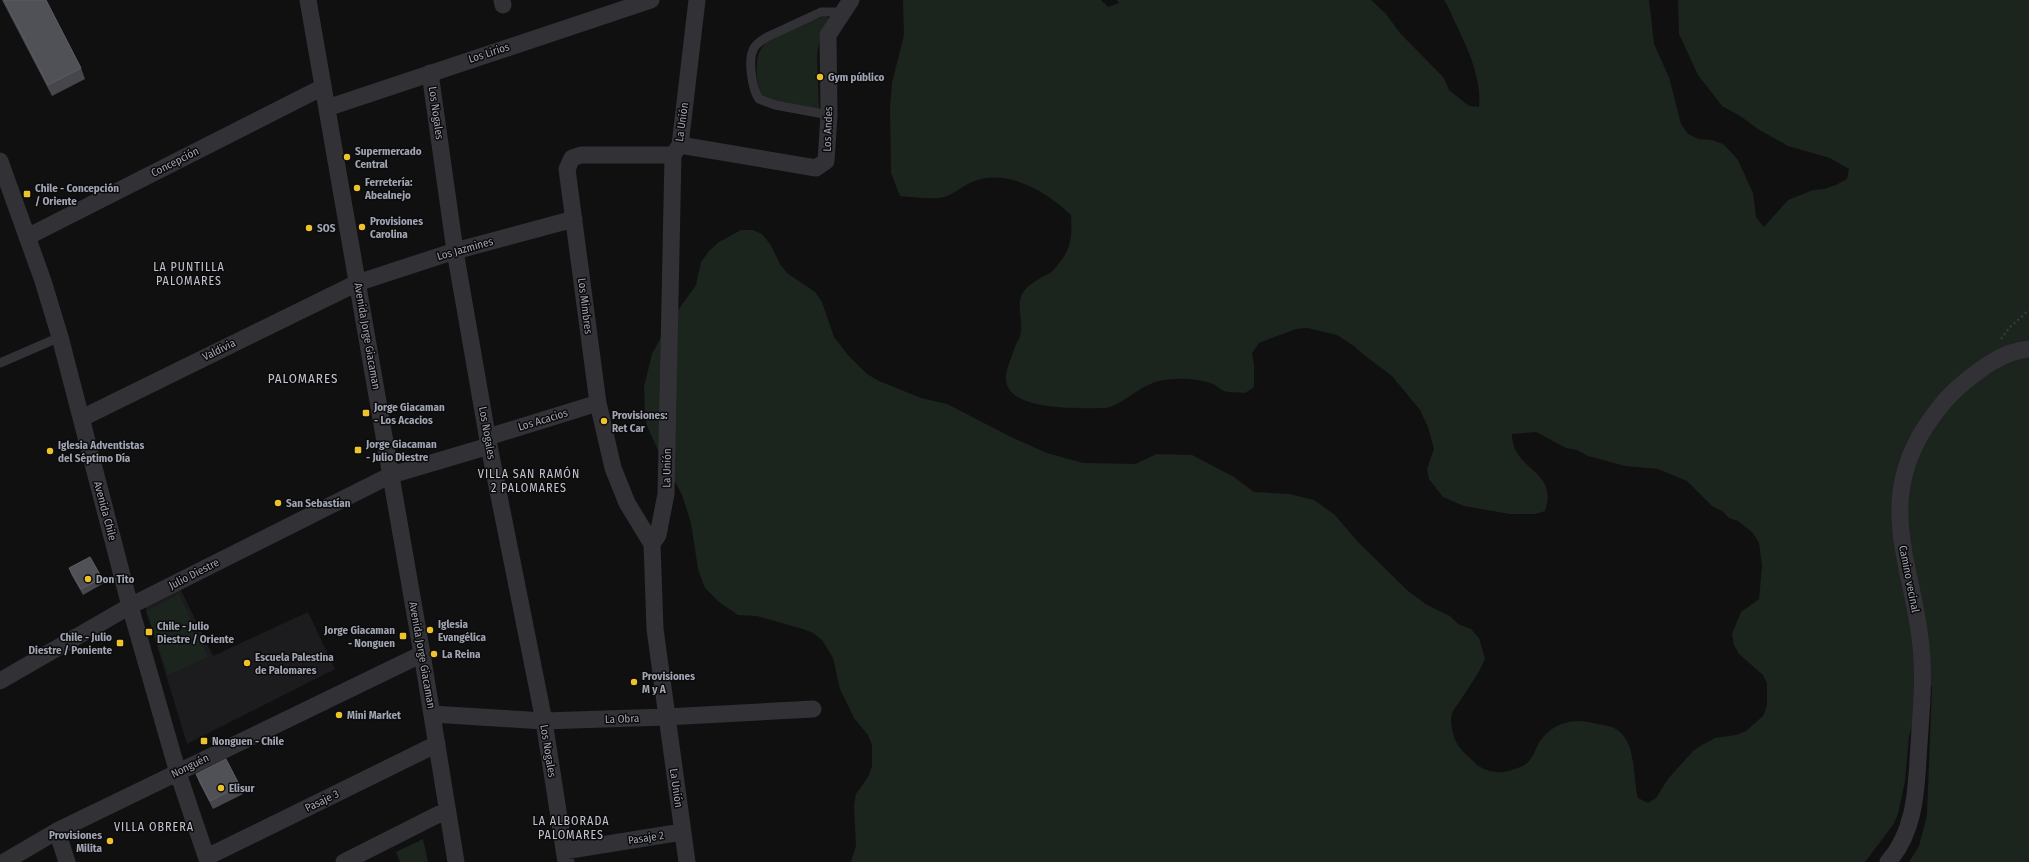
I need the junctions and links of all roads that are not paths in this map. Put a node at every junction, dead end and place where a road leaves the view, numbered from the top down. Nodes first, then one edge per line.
1 (308, 0) edge
2 (652, 0) edge
3 (697, 0) edge
4 (847, 6) edge
5 (430, 73) junction
6 (323, 87) junction
7 (327, 108) junction
8 (830, 115) junction
9 (676, 150) junction
10 (0, 161) edge
11 (574, 219) junction
12 (27, 237) junction
13 (455, 251) junction
14 (357, 283) junction
15 (60, 337) junction
16 (2029, 349) edge
17 (0, 363) edge
18 (598, 403) junction
19 (82, 418) junction
20 (489, 441) junction
21 (391, 474) junction
22 (652, 544) junction
23 (130, 606) junction
24 (422, 654) junction
25 (0, 681) edge
26 (813, 709) dead end
27 (432, 714) junction
28 (666, 717) junction
29 (544, 721) junction
30 (437, 744) junction
31 (178, 773) junction
32 (447, 810) junction
33 (57, 831) junction
34 (682, 832) junction
35 (565, 857) edge
36 (207, 860) edge
37 (4, 862) edge
38 (67, 862) edge
39 (344, 862) edge
40 (456, 862) edge
41 (687, 862) edge
42 (1888, 862) edge

1 - 6 street, Avenida Jorge Giacaman
2 - 5 street, Los Lirios
3 - 9 street, La Unión
4 - 8 street, Los Andes
4 - 8 lane
5 - 7 street, Los Lirios
5 - 13 street, Los Nogales
6 - 7 street, Avenida Jorge Giacaman
6 - 12 street, Concepción
7 - 14 street, Avenida Jorge Giacaman
8 - 9 street, Los Andes
9 - 11 street, Los Mimbres
9 - 22 street, La Unión
10 - 12 street, Avenida Chile
11 - 13 street, Los Jazmines
11 - 18 street, Los Mimbres
12 - 15 street, Avenida Chile
13 - 14 street, Los Jazmines
13 - 20 street, Los Nogales
14 - 19 street, Valdivia
14 - 21 street, Avenida Jorge Giacaman
15 - 17 lane
15 - 19 street, Avenida Chile
16 - 42 street, Camino vecinal
18 - 20 street, Los Acacios
18 - 22 street, Los Mimbres
19 - 23 street, Avenida Chile
20 - 21 street, Los Acacios
20 - 29 street, Los Nogales
21 - 23 street, Julio Diestre
21 - 24 street, Avenida Jorge Giacaman
22 - 28 street, La Unión
23 - 25 street, Julio Diestre
23 - 31 street, Avenida Chile
24 - 27 street, Avenida Jorge Giacaman
24 - 31 street, Nonguén
26 - 28 street, La Obra
27 - 29 street, La Obra
27 - 30 street, Avenida Jorge Giacaman
28 - 29 street, La Obra
28 - 34 street, La Unión
29 - 35 street, Los Nogales
30 - 32 street, Avenida Jorge Giacaman
30 - 36 street, Pasaje 3
31 - 33 street, Nonguén
31 - 36 street, Avenida Chile
32 - 39 street
32 - 40 street, Avenida Jorge Giacaman
33 - 37 street, Nonguén
33 - 38 street
34 - 35 street, Pasaje 2
34 - 41 street, La Unión

